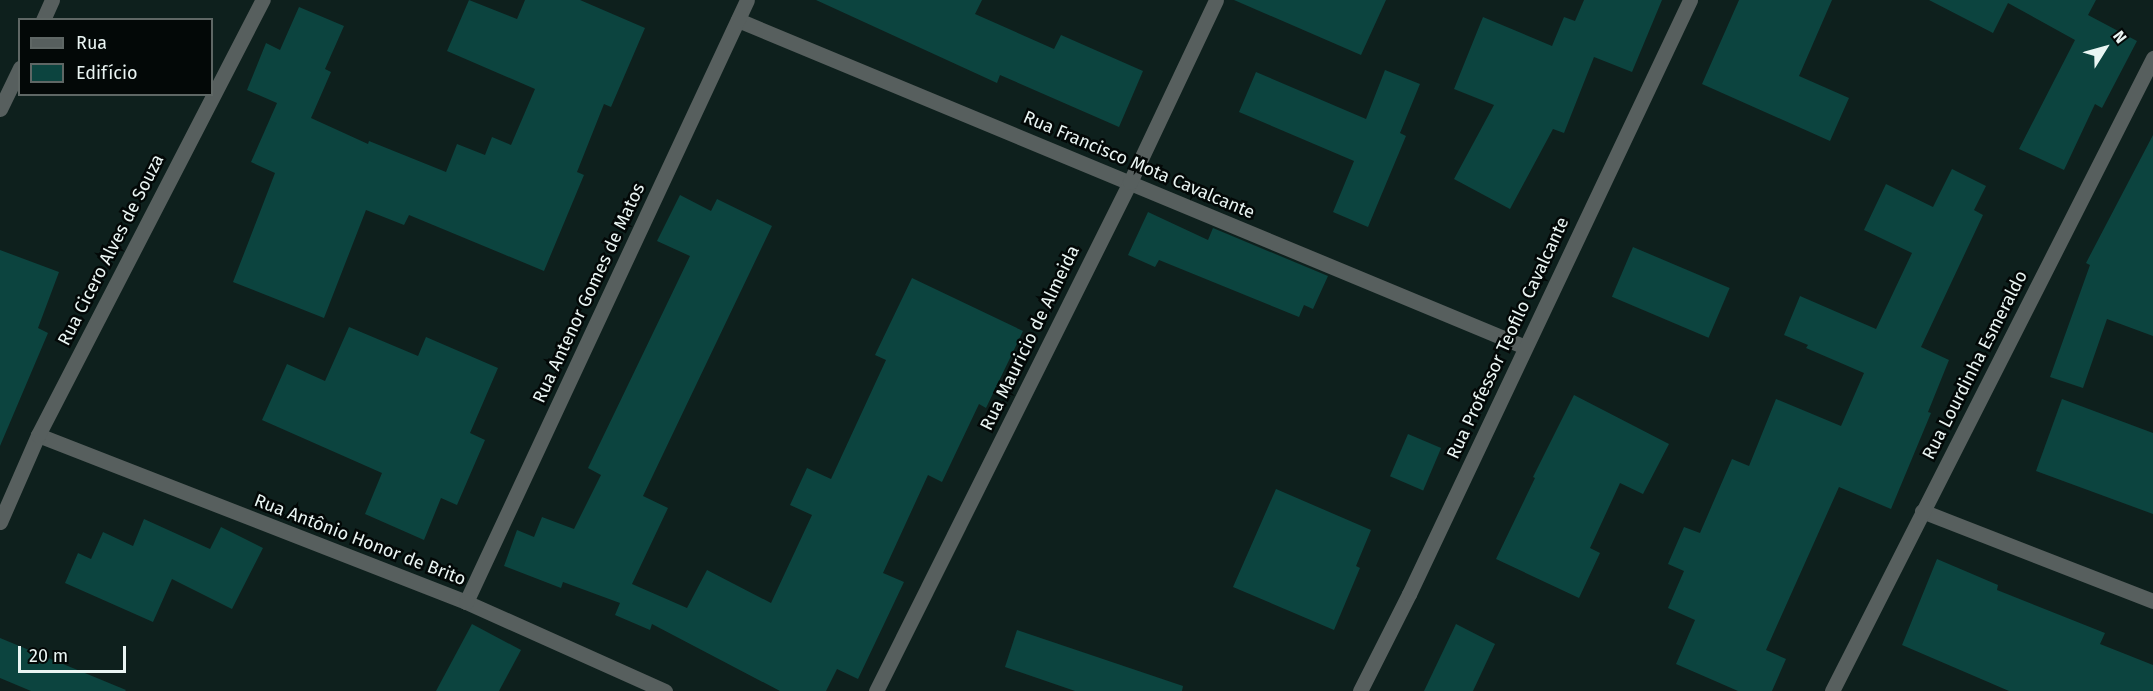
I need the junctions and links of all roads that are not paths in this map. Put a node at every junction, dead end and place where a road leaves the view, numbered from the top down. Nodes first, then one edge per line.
1 (52, 0) edge
2 (263, 0) edge
3 (747, 0) edge
4 (1216, 0) edge
5 (1690, 0) edge
6 (44, 18) edge
7 (738, 20) junction
8 (2153, 58) edge
9 (18, 72) edge
10 (0, 110) edge
11 (1130, 182) junction
12 (1525, 347) junction
13 (38, 435) junction
14 (1922, 511) junction
15 (0, 522) edge
16 (466, 602) junction
17 (2153, 602) edge
18 (664, 691) edge
19 (876, 691) edge
20 (1360, 691) edge
21 (1832, 691) edge

1 - 6 street
2 - 13 street, Rua Cicero Alves de Souza
3 - 7 street, Rua Antenor Gomes de Matos
4 - 11 street, Rua Mauricio de Almeida
5 - 12 street, Rua Professor Teofilo Cavalcante
7 - 11 street, Rua Francisco Mota Cavalcante
7 - 16 street, Rua Antenor Gomes de Matos
8 - 14 street, Rua Lourdinha Esmeraldo
9 - 10 street
11 - 12 street, Rua Francisco Mota Cavalcante
11 - 19 street, Rua Mauricio de Almeida
12 - 20 street, Rua Professor Teofilo Cavalcante
13 - 15 street, Rua Cicero Alves de Souza
13 - 16 street, Rua Antônio Honor de Brito
14 - 17 street
14 - 21 street, Rua Lourdinha Esmeraldo
16 - 18 street, Rua Antônio Honor de Brito

